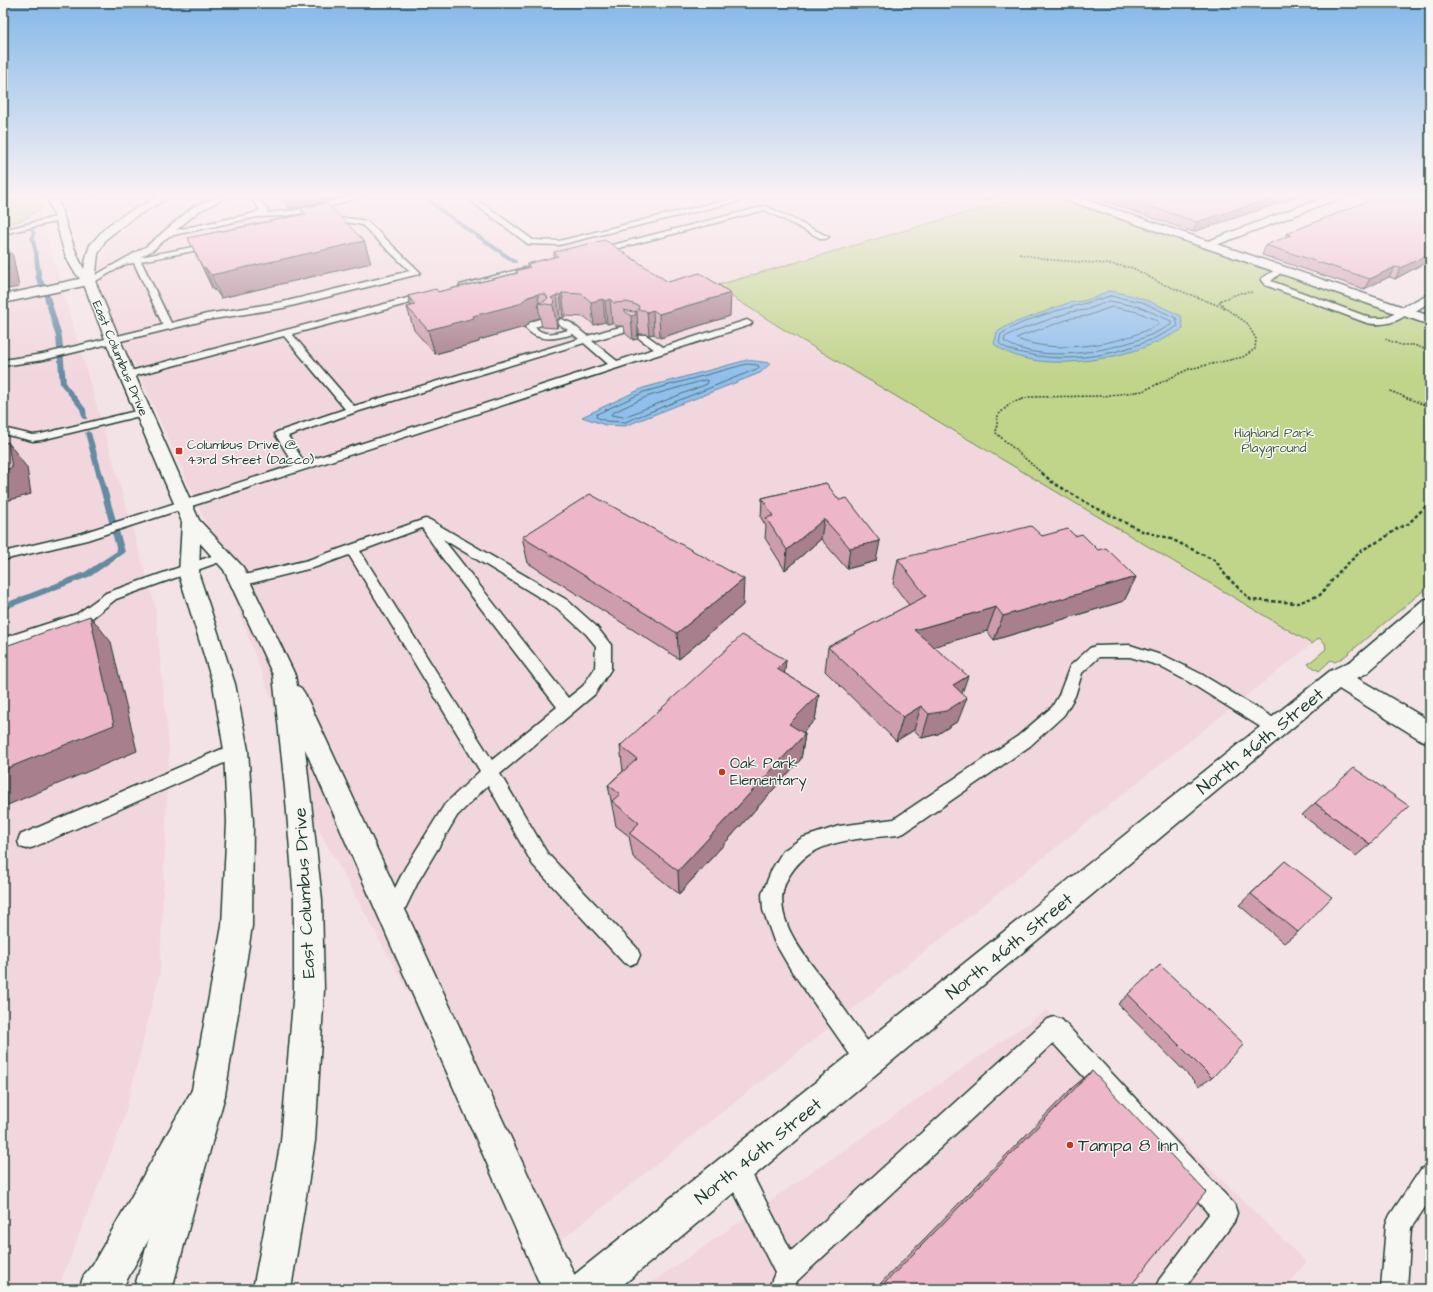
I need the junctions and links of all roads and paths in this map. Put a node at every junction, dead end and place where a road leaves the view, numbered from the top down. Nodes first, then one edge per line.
1 (70, 255) edge
2 (92, 255) edge
3 (137, 255) edge
4 (165, 255) edge
5 (398, 255) edge
6 (1026, 255) edge
7 (1237, 255) edge
8 (137, 261) junction
9 (126, 262) junction
10 (546, 265) edge
11 (1280, 270) junction
12 (89, 281) junction
13 (454, 289) edge
14 (439, 293) edge
15 (1430, 297) edge
16 (3, 299) edge
17 (1404, 312) junction
18 (544, 320) edge
19 (1430, 321) edge
20 (561, 322) edge
21 (748, 323) dead end
22 (168, 326) junction
23 (574, 330) junction
24 (635, 331) edge
25 (286, 333) junction
26 (644, 337) edge
27 (113, 340) junction
28 (584, 340) junction
29 (661, 350) junction
30 (3, 364) edge
31 (615, 365) junction
32 (127, 375) junction
33 (1390, 391) dead end
34 (1430, 407) edge
35 (352, 410) junction
36 (144, 412) junction
37 (3, 430) edge
38 (301, 467) junction
39 (1430, 502) edge
40 (188, 514) junction
41 (425, 523) junction
42 (352, 550) junction
43 (3, 556) edge
44 (223, 556) junction
45 (189, 569) junction
46 (240, 582) junction
47 (1430, 605) edge
48 (3, 644) edge
49 (284, 675) junction
50 (1338, 677) junction
51 (568, 709) junction
52 (1276, 728) junction
53 (1430, 733) edge
54 (236, 750) junction
55 (490, 772) junction
56 (27, 841) dead end
57 (392, 914) junction
58 (630, 955) dead end
59 (868, 1061) junction
60 (208, 1095) junction
61 (736, 1169) junction
62 (1430, 1178) edge
63 (784, 1281) edge
64 (98, 1289) edge
65 (153, 1289) edge
66 (272, 1289) edge
67 (562, 1289) edge
68 (588, 1289) edge
69 (1168, 1289) edge
70 (1394, 1289) edge

1 - 12 main road, East Columbus Drive
2 - 12 main road
3 - 9 lane
4 - 8 lane
5 - 22 lane
6 - 39 path
7 - 11 main road
8 - 9 lane
8 - 22 lane
9 - 12 lane
10 - 13 lane
11 - 17 main road
11 - 17 lane
12 - 16 main road
12 - 27 main road, East Columbus Drive
14 - 25 lane
15 - 17 main road
17 - 19 main road
18 - 23 lane
20 - 23 lane
21 - 29 lane
22 - 27 lane
23 - 28 lane
24 - 28 lane
25 - 32 lane
25 - 35 lane
26 - 29 lane
27 - 30 lane
27 - 32 main road, East Columbus Drive
28 - 31 lane
28 - 35 lane
29 - 31 lane
31 - 38 lane
32 - 36 main road, East Columbus Drive
33 - 34 path
35 - 38 lane
36 - 37 lane
36 - 40 main road, East Columbus Drive
38 - 40 lane
40 - 43 lane
40 - 44 main road, East Columbus Drive
40 - 45 main road, East Columbus Drive
41 - 42 lane
41 - 51 lane
41 - 51 lane
42 - 46 lane
42 - 55 lane
44 - 45 lane
44 - 46 main road, East Columbus Drive
45 - 48 lane
45 - 54 main road, East Columbus Drive
46 - 49 main road, East Columbus Drive
47 - 50 main road, North 46th Street
49 - 57 main road
49 - 66 main road, East Columbus Drive
50 - 52 main road, North 46th Street
50 - 53 main road
51 - 55 lane
52 - 59 main road, North 46th Street
52 - 59 lane
54 - 56 lane
54 - 60 main road, East Columbus Drive
55 - 57 lane
55 - 58 lane
57 - 67 main road
59 - 61 main road, North 46th Street
60 - 64 main road
60 - 65 main road, East Columbus Drive
61 - 63 lane
61 - 68 main road, North 46th Street
62 - 70 lane
63 - 69 lane

